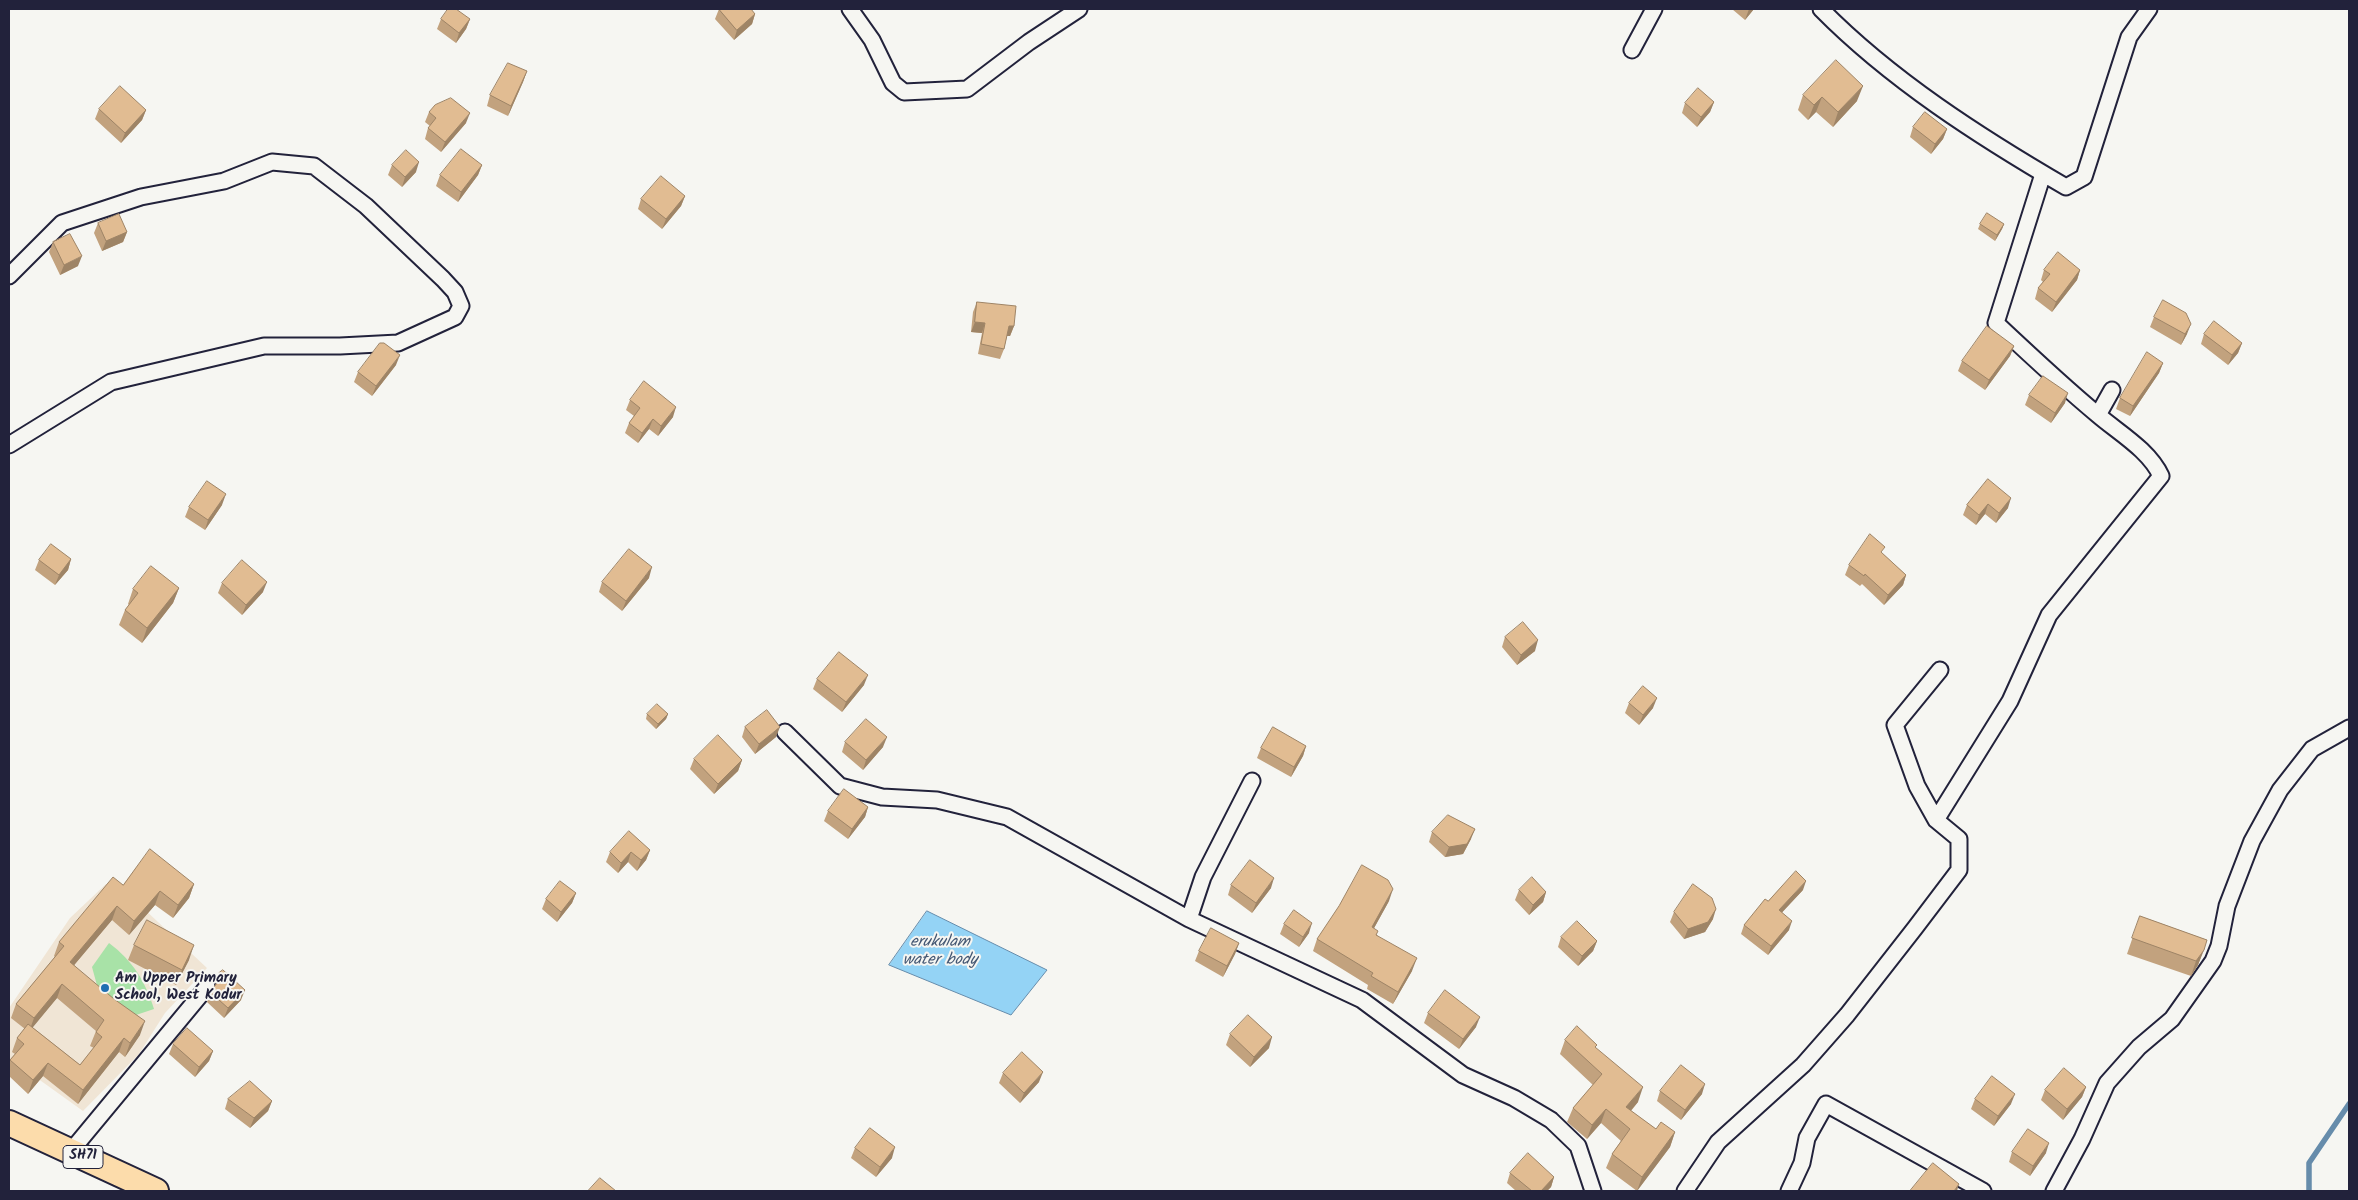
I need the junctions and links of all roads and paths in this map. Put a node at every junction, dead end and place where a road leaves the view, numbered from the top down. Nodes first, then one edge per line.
1 (850, 9) edge
2 (1080, 9) edge
3 (1654, 9) edge
4 (1822, 9) edge
5 (2149, 9) edge
6 (1632, 50) dead end
7 (2043, 174) junction
8 (9, 276) edge
9 (2112, 390) dead end
10 (2098, 415) junction
11 (9, 445) edge
12 (1940, 670) dead end
13 (2349, 728) edge
14 (785, 732) dead end
15 (1252, 782) dead end
16 (1936, 820) junction
17 (1189, 919) junction
18 (207, 987) dead end
19 (9, 1123) edge
20 (71, 1151) junction
21 (156, 1191) edge
22 (1593, 1191) edge
23 (1685, 1191) edge
24 (1790, 1191) edge
25 (1983, 1191) edge
26 (2054, 1191) edge

1 - 2 street
3 - 6 street
4 - 7 street
5 - 7 street
7 - 10 street
8 - 11 street
9 - 10 street
10 - 16 street
12 - 16 street
13 - 26 street
14 - 17 street
15 - 17 street
16 - 23 street
17 - 22 street
18 - 20 street
19 - 20 main road, SH71
20 - 21 main road, SH71
24 - 25 street

